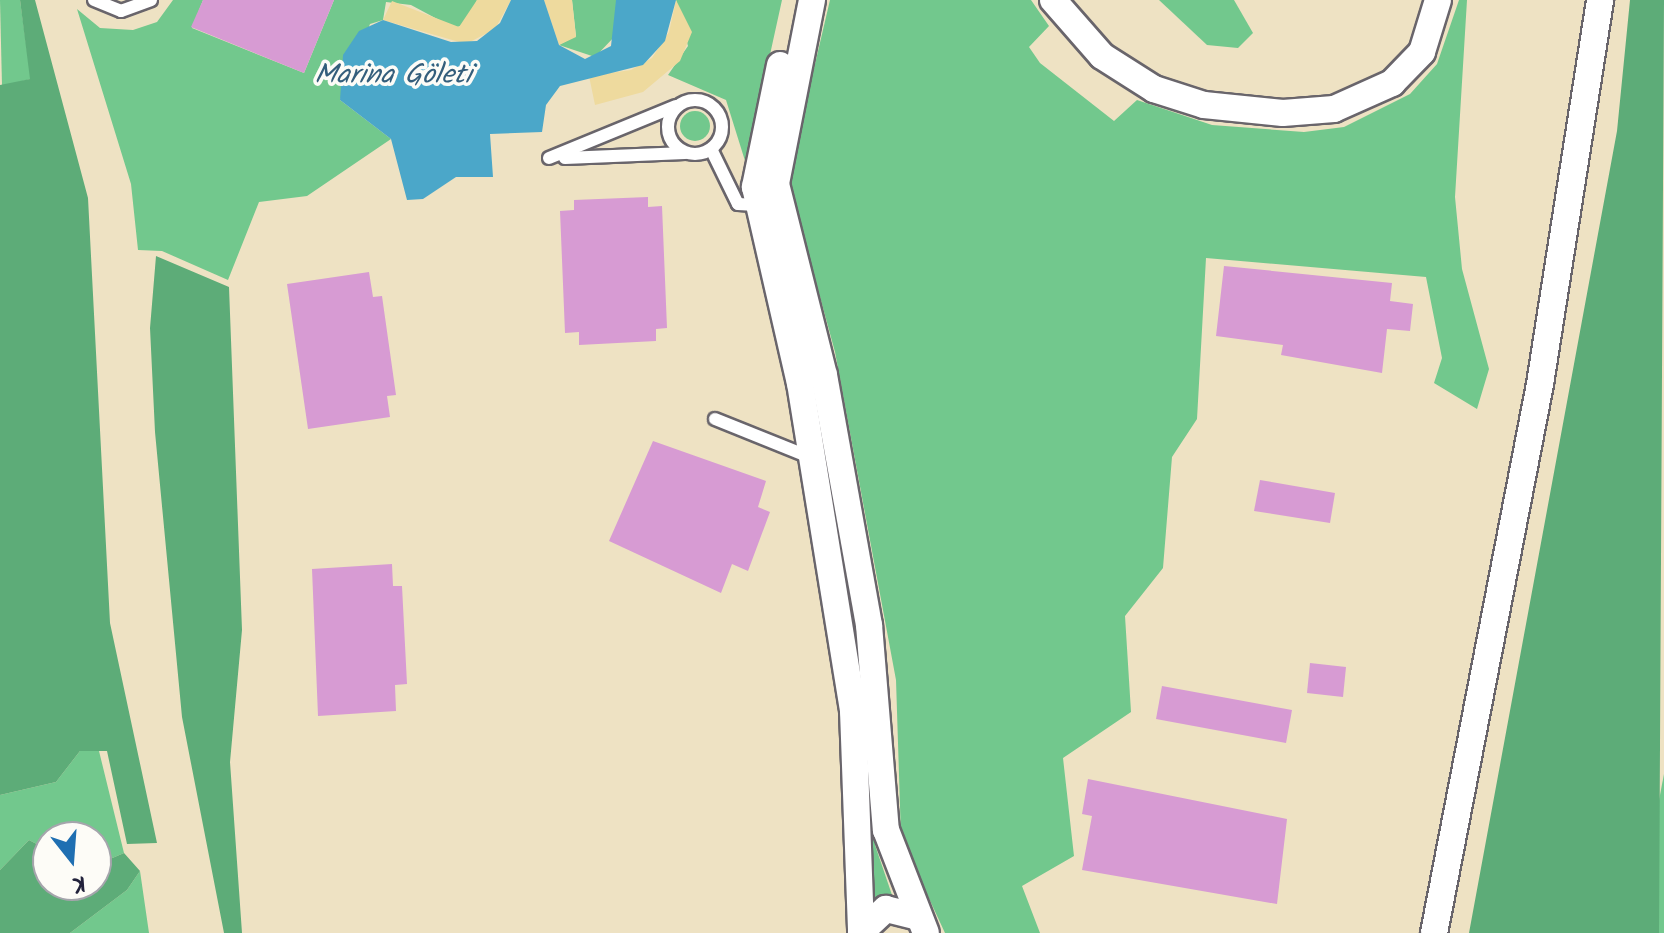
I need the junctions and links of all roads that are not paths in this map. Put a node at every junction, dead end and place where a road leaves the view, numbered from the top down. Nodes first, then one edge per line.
1 (94, 0) edge
2 (151, 0) edge
3 (794, 0) edge
4 (812, 0) edge
5 (1053, 0) edge
6 (1438, 0) edge
7 (1600, 0) edge
8 (679, 105) junction
9 (711, 149) junction
10 (685, 153) junction
11 (768, 204) junction
12 (715, 419) dead end
13 (826, 456) junction
14 (922, 925) edge
15 (861, 932) edge
16 (1434, 933) edge

1 - 2 lane
3 - 11 street
4 - 11 street
5 - 6 street
7 - 16 street
8 - 9 lane
8 - 10 lane
8 - 10 lane
9 - 10 lane
9 - 11 lane
11 - 13 street
12 - 13 lane
13 - 14 street
13 - 15 street
14 - 15 street

